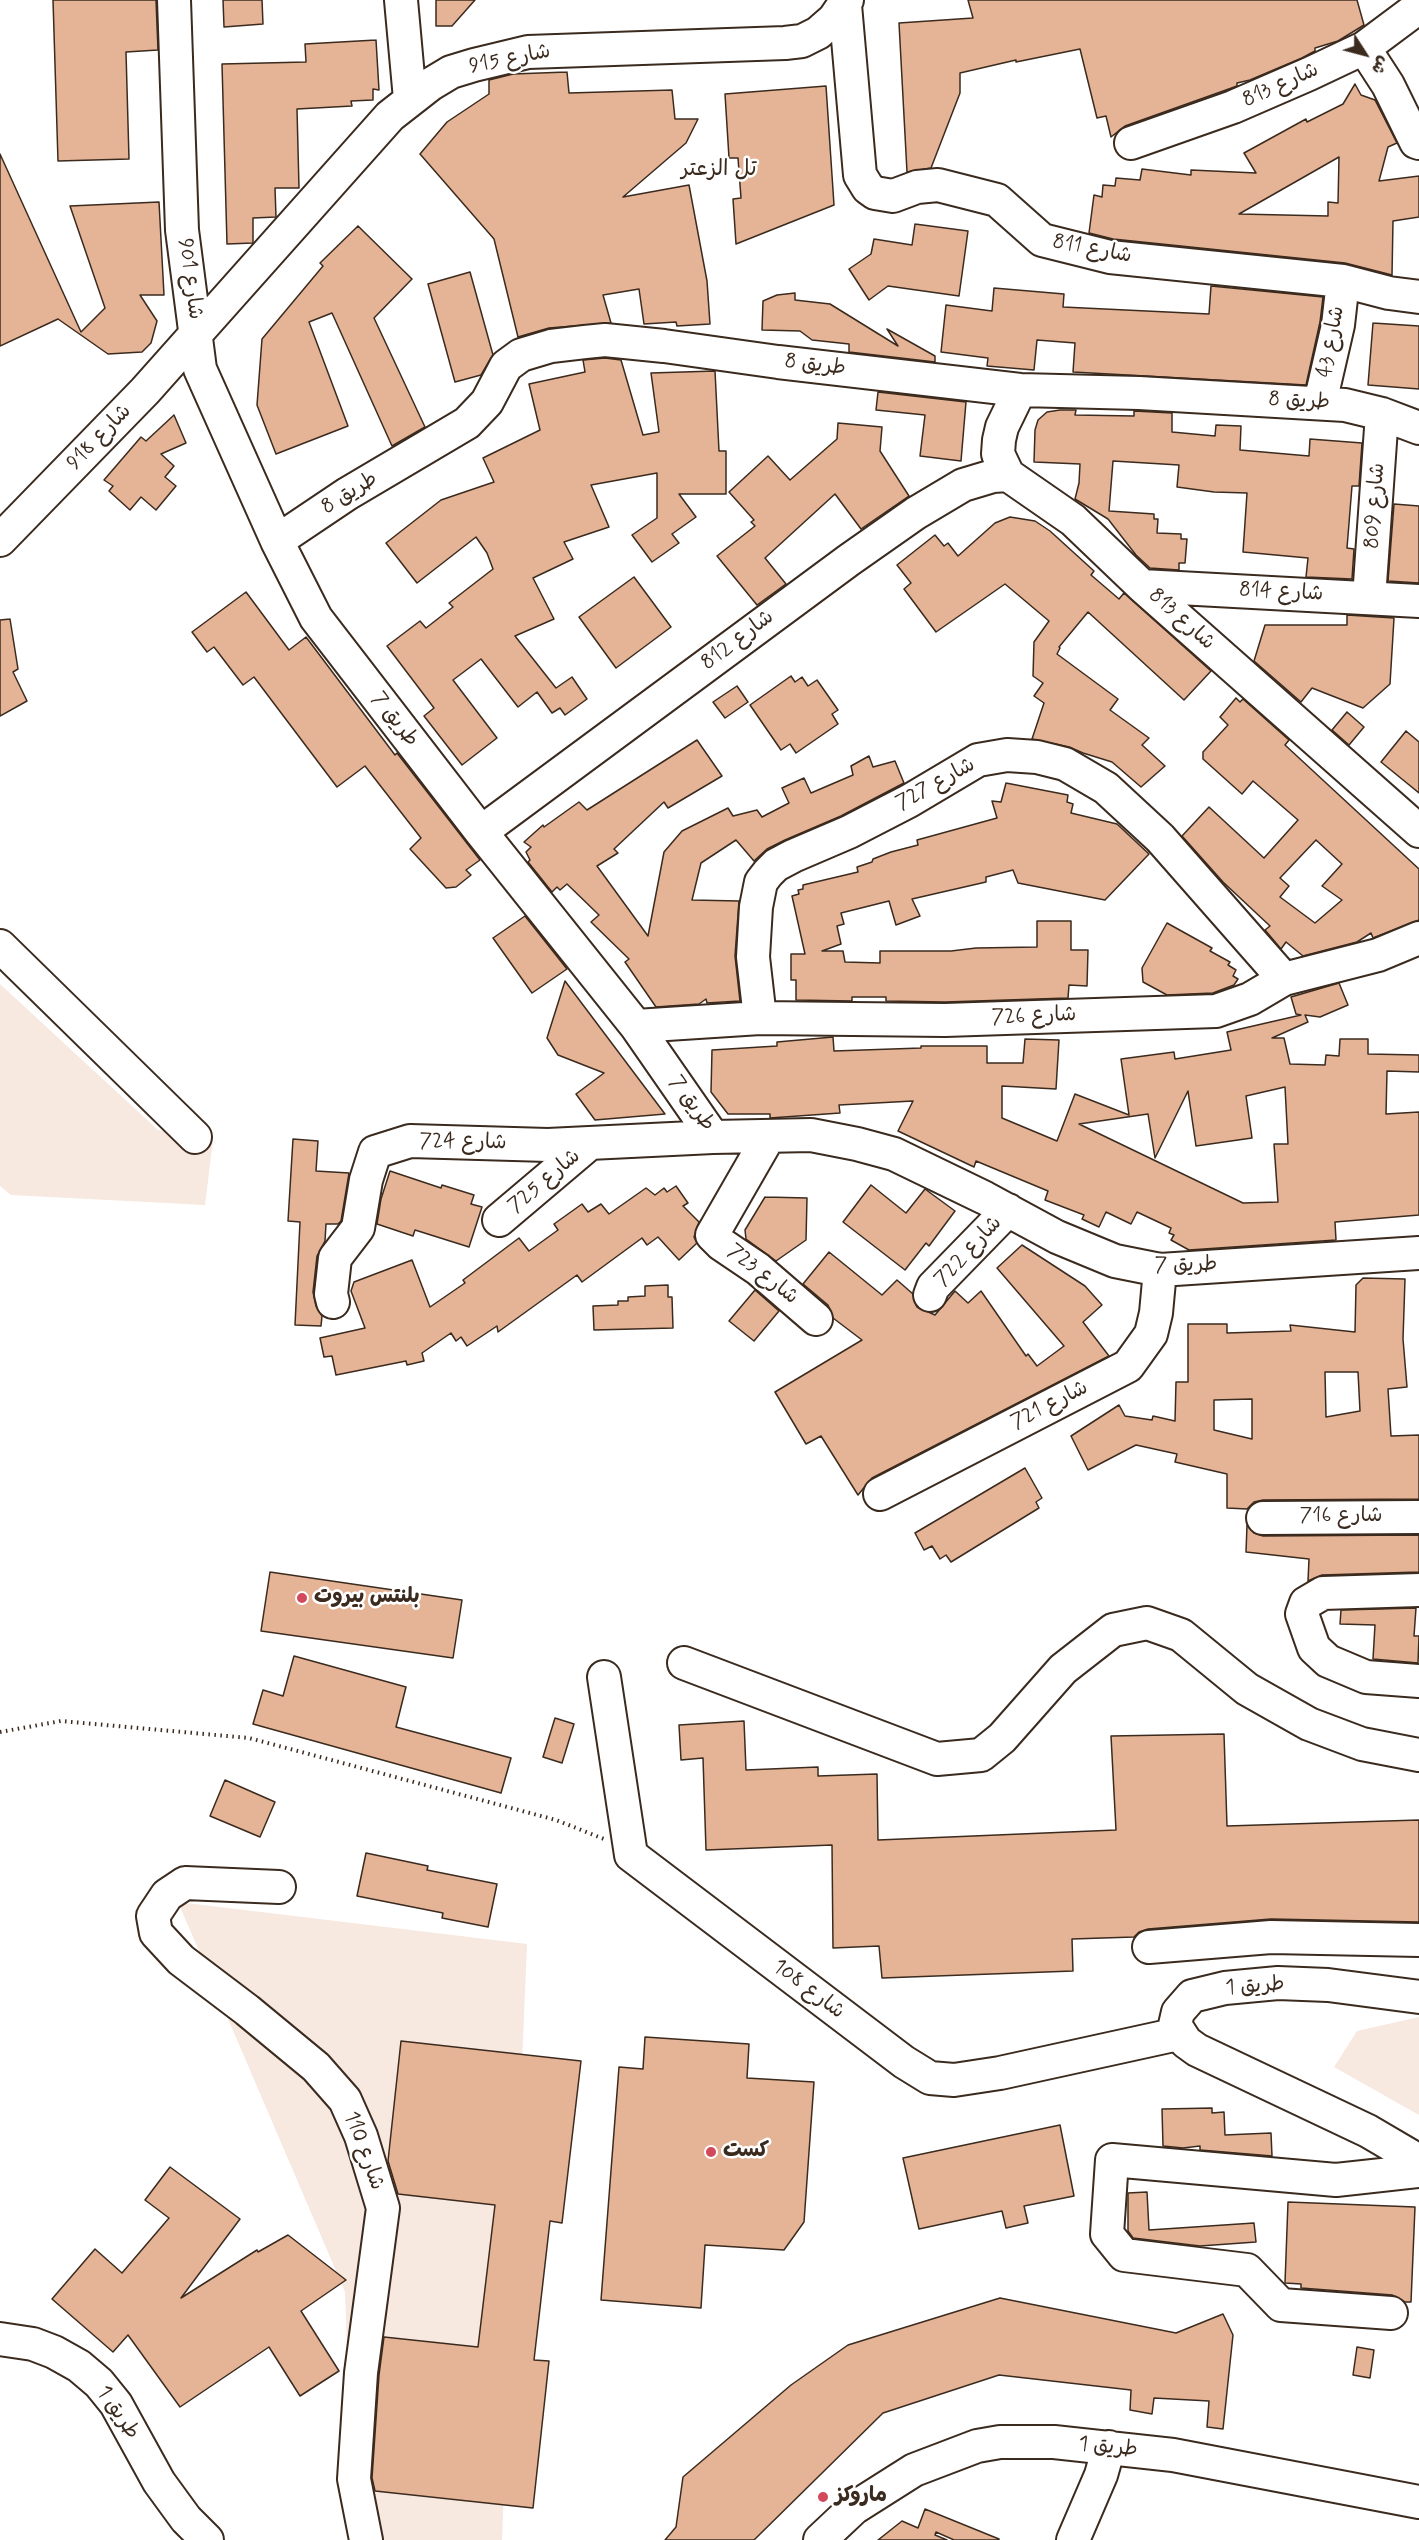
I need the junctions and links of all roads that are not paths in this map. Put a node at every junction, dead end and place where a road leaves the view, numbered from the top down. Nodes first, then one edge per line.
1 (174, 0) edge
2 (401, 0) edge
3 (846, 2) edge
4 (1419, 7) edge
5 (1364, 48) junction
6 (410, 99) junction
7 (1131, 143) dead end
8 (1419, 143) edge
9 (1343, 281) junction
10 (1419, 297) edge
11 (196, 334) junction
12 (1020, 390) junction
13 (1320, 403) junction
14 (1382, 414) junction
15 (1419, 428) edge
16 (1008, 475) junction
17 (0, 540) edge
18 (276, 541) junction
19 (1142, 586) junction
20 (1369, 598) junction
21 (1419, 601) edge
22 (1419, 831) edge
23 (481, 832) junction
24 (1419, 938) edge
25 (0, 946) edge
26 (1284, 980) junction
27 (760, 1018) junction
28 (636, 1026) junction
29 (769, 1136) junction
30 (195, 1137) dead end
31 (713, 1137) junction
32 (590, 1143) junction
33 (1008, 1210) junction
34 (499, 1221) dead end
35 (1419, 1253) edge
36 (1160, 1270) junction
37 (930, 1295) dead end
38 (333, 1302) dead end
39 (816, 1319) dead end
40 (880, 1494) dead end
41 (1419, 1517) edge
42 (1263, 1518) dead end
43 (1419, 1590) edge
44 (684, 1663) dead end
45 (604, 1677) dead end
46 (1419, 1681) edge
47 (1419, 1755) edge
48 (279, 1887) dead end
49 (1419, 1940) edge
50 (1149, 1947) dead end
51 (1419, 1997) edge
52 (1178, 2034) junction
53 (1419, 2161) edge
54 (1419, 2171) edge
55 (1391, 2313) dead end
56 (0, 2340) edge
57 (1109, 2447) junction
58 (1419, 2502) edge
59 (199, 2537) edge
60 (366, 2540) edge
61 (820, 2540) edge
62 (1073, 2540) edge

1 - 11 street, شارع 901
2 - 6 street
3 - 6 street, شارع 915
3 - 9 street, شارع 811
4 - 5 street, شارع 813
5 - 7 street, شارع 813
5 - 8 street
6 - 11 street, شارع 915
9 - 10 street, شارع 811
9 - 13 street, شارع 43
11 - 17 street, شارع 918
11 - 18 street, شارع 901
12 - 13 street, طريق 8
12 - 16 street
12 - 18 street, طريق 8
13 - 14 street, طريق 8
14 - 15 street, طريق 8
14 - 20 street, شارع 809
16 - 19 street, شارع 813
16 - 23 street, شارع 812
18 - 23 street, 7 طريق
19 - 20 street, شارع 814
19 - 22 street, شارع 813
20 - 21 street, شارع 814
23 - 28 street, 7 طريق
24 - 26 street, شارع 726
25 - 30 street
26 - 27 street, شارع 726
26 - 27 street, شارع 727
27 - 28 street, شارع 726
28 - 31 street, 7 طريق
29 - 31 street, 7 طريق
29 - 33 street, 7 طريق
29 - 39 street, شارع 723
31 - 32 street, شارع 724
32 - 34 street, شارع 725
32 - 38 street, شارع 724
33 - 36 street, 7 طريق
33 - 37 street, شارع 722
35 - 36 street, 7 طريق
36 - 40 street, شارع 721
41 - 42 street, شارع 716
43 - 46 street
44 - 47 street
45 - 52 street, شارع 108
48 - 60 street, شارع 110
49 - 50 street
51 - 52 street, طريق 1
52 - 53 street
54 - 55 street
56 - 59 street, طريق 1
57 - 58 street, طريق 1
57 - 61 street, طريق 1
57 - 62 street

